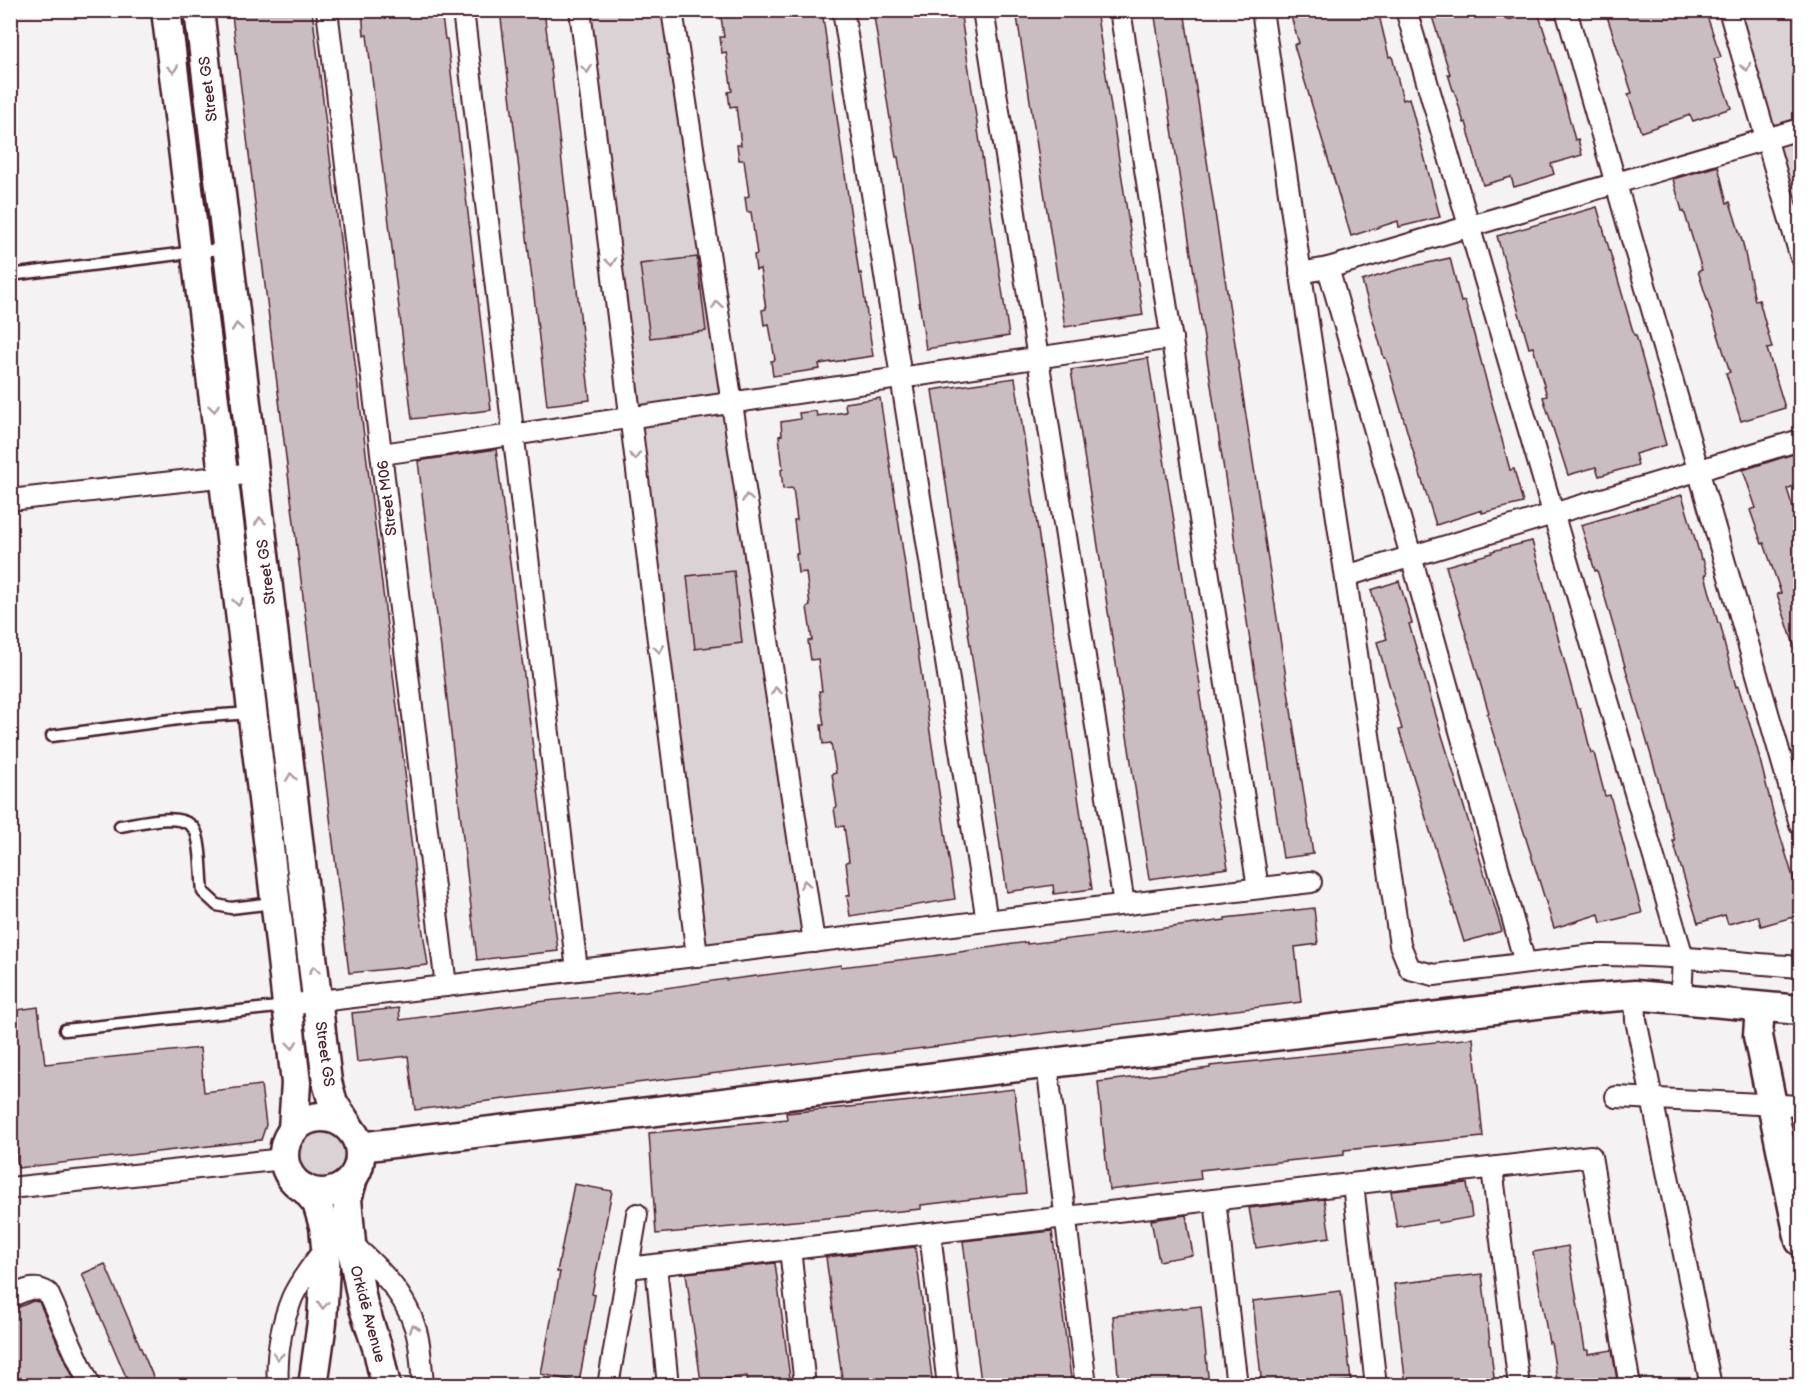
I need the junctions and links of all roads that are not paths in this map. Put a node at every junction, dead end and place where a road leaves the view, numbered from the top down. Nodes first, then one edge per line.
1 (199, 10) edge
2 (327, 10) edge
3 (463, 10) edge
4 (580, 10) edge
5 (672, 10) edge
6 (843, 10) edge
7 (982, 10) edge
8 (1120, 10) edge
9 (1262, 10) edge
10 (1406, 10) edge
11 (1566, 10) edge
12 (1730, 10) edge
13 (172, 11) edge
14 (1800, 129) edge
15 (1767, 139) junction
16 (1616, 183) junction
17 (1469, 226) junction
18 (227, 248) junction
19 (195, 252) junction
20 (1800, 255) edge
21 (1328, 268) junction
22 (1300, 273) junction
23 (10, 275) edge
24 (1172, 338) junction
25 (1038, 358) junction
26 (901, 378) junction
27 (732, 402) junction
28 (630, 417) junction
29 (513, 434) junction
30 (1800, 440) edge
31 (381, 454) junction
32 (1698, 471) junction
33 (254, 473) junction
34 (223, 476) junction
35 (10, 500) edge
36 (1553, 514) junction
37 (1412, 556) junction
38 (1346, 576) junction
39 (282, 707) junction
40 (251, 713) junction
41 (52, 736) dead end
42 (1800, 824) edge
43 (120, 826) dead end
44 (302, 869) junction
45 (272, 872) junction
46 (1311, 882) dead end
47 (1258, 888) junction
48 (274, 903) junction
49 (1124, 904) junction
50 (987, 921) junction
51 (814, 942) junction
52 (697, 956) junction
53 (1683, 957) junction
54 (1525, 963) junction
55 (1800, 967) edge
56 (577, 970) junction
57 (446, 986) junction
58 (1635, 995) junction
59 (1681, 1000) junction
60 (317, 1002) junction
61 (287, 1005) junction
62 (1760, 1007) junction
63 (1800, 1010) edge
64 (64, 1030) dead end
65 (1047, 1064) junction
66 (1616, 1097) dead end
67 (1652, 1098) junction
68 (1772, 1104) junction
69 (1800, 1106) edge
70 (293, 1129) junction
71 (355, 1137) junction
72 (284, 1159) junction
73 (1492, 1168) junction
74 (353, 1178) junction
75 (1353, 1184) junction
76 (10, 1188) edge
77 (304, 1188) junction
78 (1215, 1200) junction
79 (637, 1214) dead end
80 (1065, 1218) junction
81 (930, 1233) junction
82 (1800, 1241) edge
83 (338, 1245) junction
84 (790, 1249) junction
85 (656, 1265) junction
86 (628, 1268) junction
87 (10, 1297) edge
88 (90, 1386) edge
89 (278, 1386) edge
90 (313, 1386) edge
91 (386, 1386) edge
92 (423, 1386) edge
93 (608, 1386) edge
94 (668, 1386) edge
95 (805, 1386) edge
96 (948, 1386) edge
97 (1086, 1386) edge
98 (1237, 1386) edge
99 (1376, 1386) edge
100 (1519, 1386) edge
101 (1630, 1386) edge
102 (1711, 1386) edge

1 - 18 street, Street GS
2 - 31 street, Street M06
3 - 29 street
4 -> 28 street
27 -> 5 street
6 - 26 street
7 - 25 street
8 - 24 street
9 - 22 street
10 - 17 street
11 - 16 street
12 -> 15 street
13 -> 19 street, Street GS
14 - 15 street
15 - 16 street
15 - 20 street
16 - 17 street
16 - 32 street
17 - 21 street
17 - 36 street
18 - 19 lane
33 -> 18 street, Street GS
19 - 23 lane
19 -> 34 street, Street GS
21 - 22 street
21 - 37 street
22 - 38 street
24 - 25 street
24 - 47 street
25 - 26 street
25 - 49 street
26 - 27 street
26 - 50 street
27 - 28 street
51 -> 27 street
28 - 29 street
28 -> 52 street
29 - 31 street
29 - 56 street
30 - 32 street
31 - 57 street, Street M06
32 - 36 street
32 - 42 street
33 - 34 street
39 -> 33 street, Street GS
34 - 35 street
34 -> 40 street, Street GS
36 - 37 street
36 - 53 street
37 - 38 street
37 - 54 street
38 - 54 street
39 - 40 street
44 -> 39 street, Street GS
40 - 41 lane
40 - 45 street, Street GS
43 - 48 lane
44 - 45 street
60 -> 44 street, Street GS
45 - 48 street, Street GS
46 - 47 street
47 - 49 street
48 - 61 street, Street GS
49 - 50 street
50 - 51 street
51 - 52 street
52 - 56 street
53 - 54 street
53 - 55 street
53 - 59 street
56 - 57 street
57 - 60 street
58 - 59 street
58 - 65 street
58 - 67 street
59 - 62 street
60 - 61 street
60 - 71 street, Street GS
61 - 64 lane
61 -> 70 street, Street GS
62 - 63 street
62 - 68 street
65 - 71 street
65 - 80 street
66 - 67 street
67 - 68 street
67 - 102 street
68 - 69 street
68 - 82 street
70 - 71 street
70 - 72 street
71 - 74 street
72 - 76 street
72 - 77 street
73 - 75 street
73 - 100 street
73 - 101 street
74 - 77 street
74 - 83 street, Orkidē Avenue
75 - 78 street
75 - 99 street
77 - 83 street, Orkidē Avenue
78 - 80 street
78 - 98 street
79 - 86 street
80 - 81 street
80 - 97 street
81 - 84 street
81 - 96 street
83 -> 89 street
83 -> 90 street, Orkidē Avenue
83 - 91 street, Orkidē Avenue
92 -> 83 street, Orkidē Avenue
84 - 85 street
84 - 95 street
85 - 86 street
85 - 94 street
86 - 93 street
87 - 88 street

